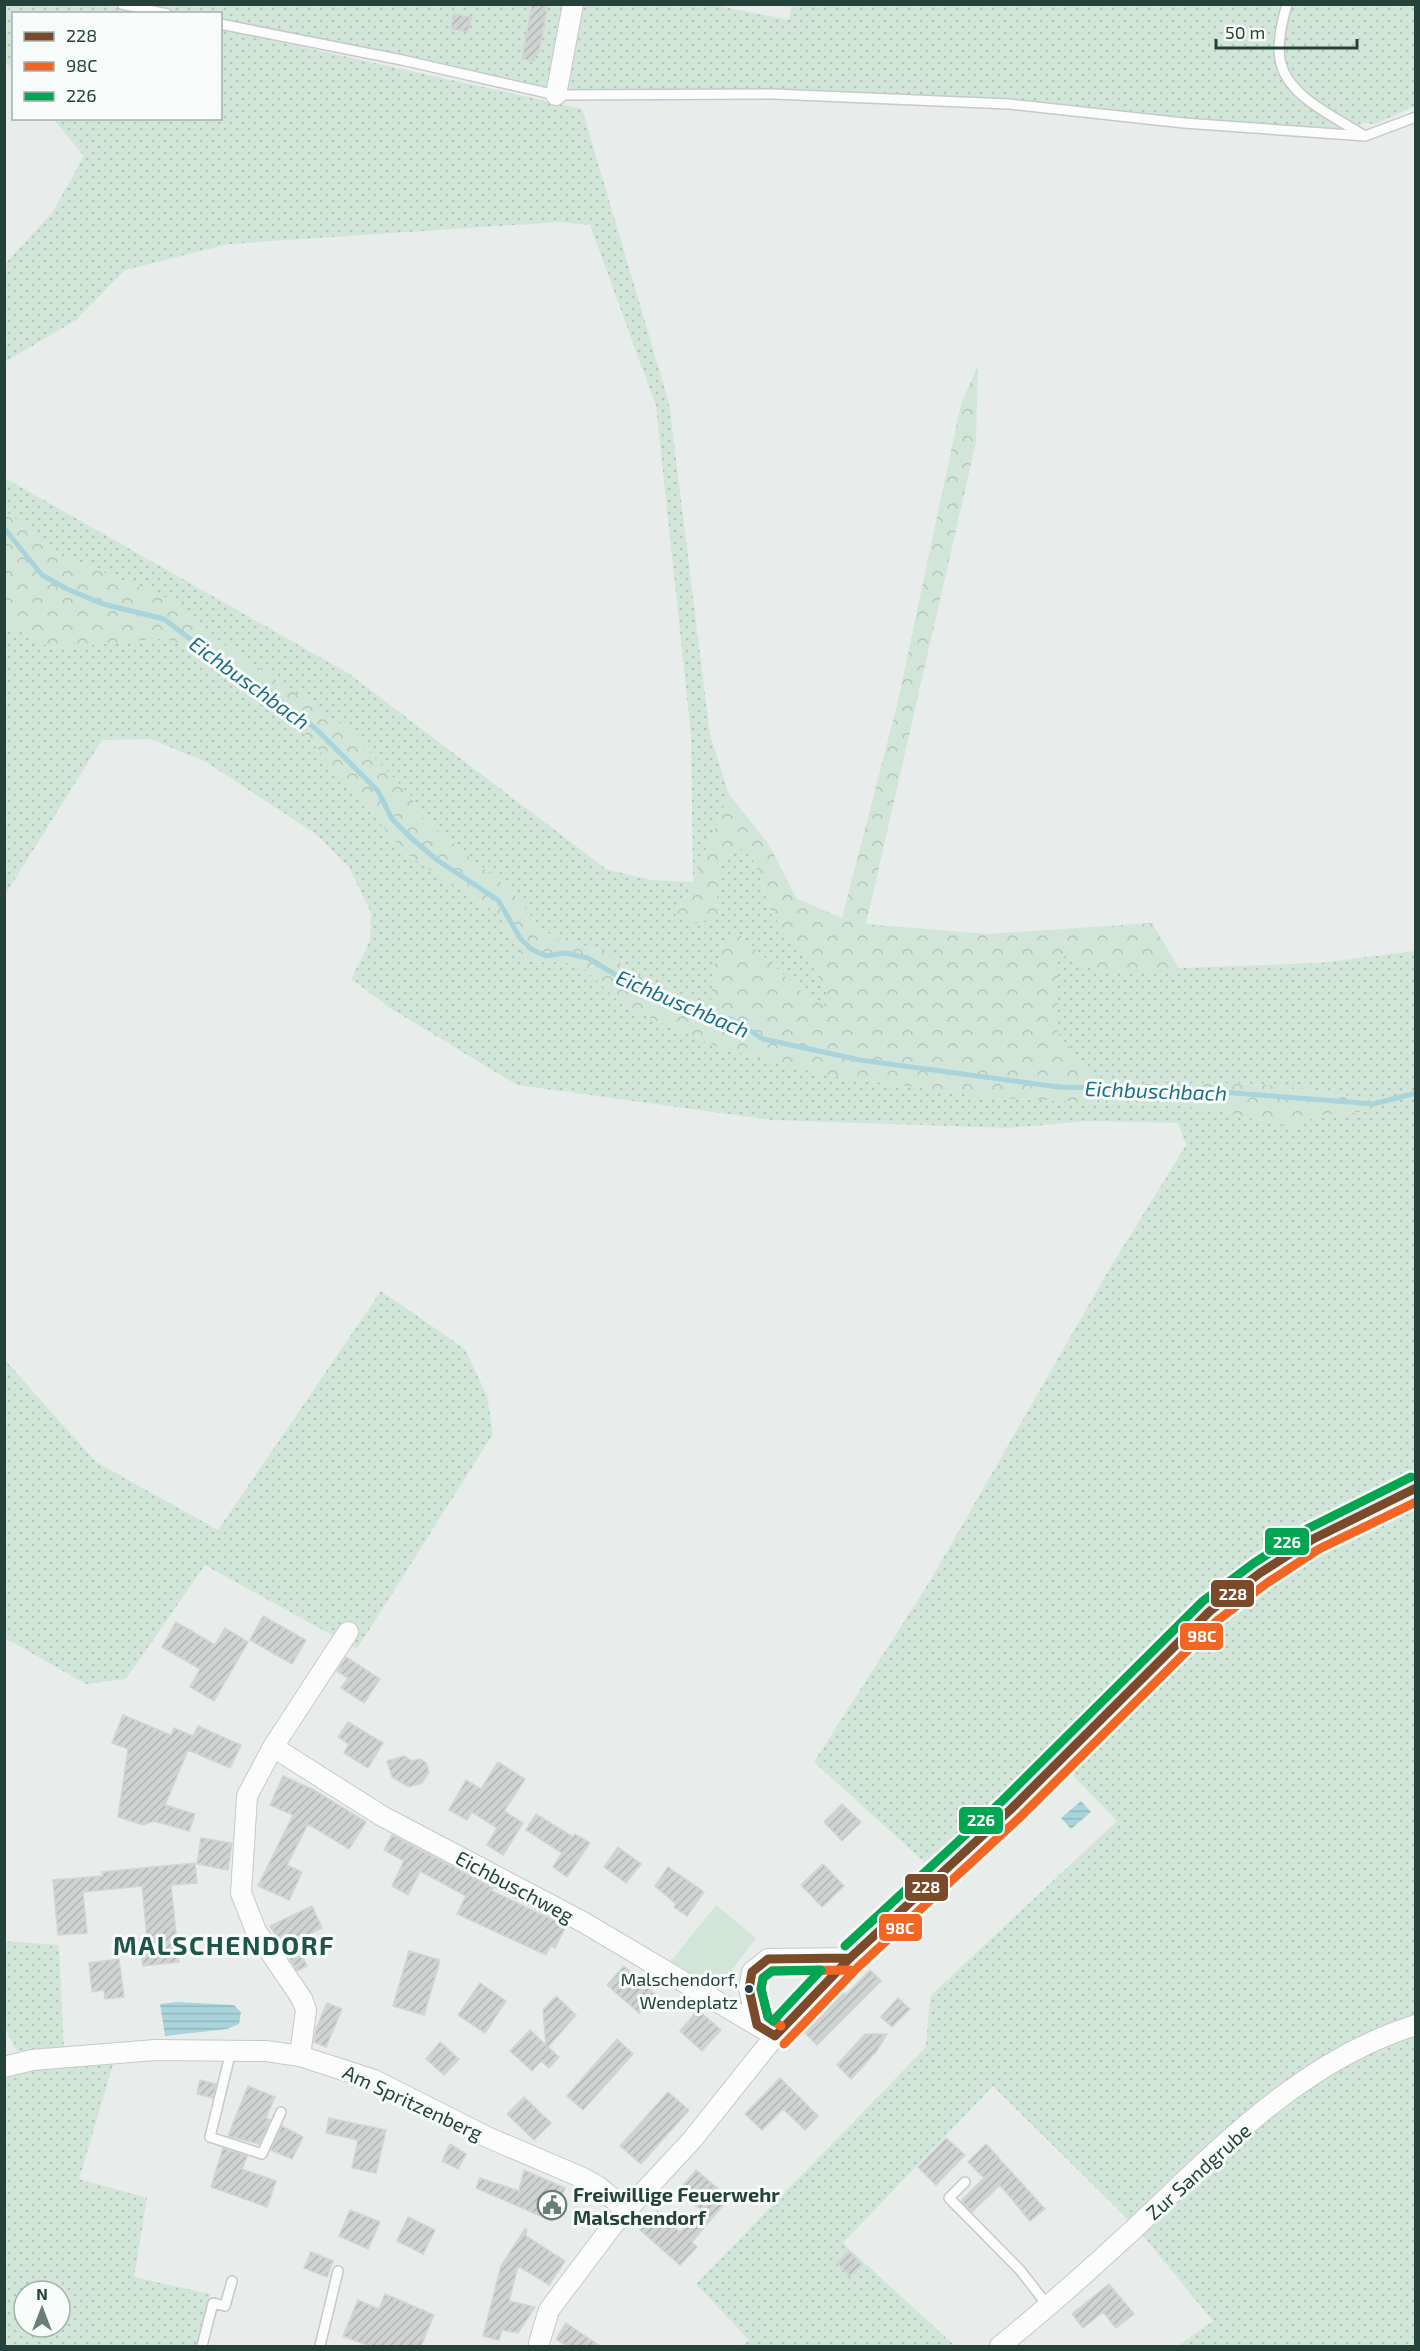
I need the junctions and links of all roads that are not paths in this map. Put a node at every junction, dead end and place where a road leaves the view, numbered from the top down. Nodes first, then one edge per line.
1 (122, 4) edge
2 (573, 4) edge
3 (1287, 4) edge
4 (158, 12) edge
5 (222, 24) edge
6 (556, 95) junction
7 (1416, 117) edge
8 (1365, 136) junction
9 (1416, 1488) edge
10 (348, 1632) dead end
11 (273, 1747) junction
12 (850, 1958) junction
13 (757, 2025) junction
14 (1416, 2025) edge
15 (775, 2036) junction
16 (231, 2051) junction
17 (300, 2056) junction
18 (4, 2067) edge
19 (281, 2112) dead end
20 (965, 2182) dead end
21 (626, 2210) junction
22 (338, 2271) dead end
23 (232, 2281) dead end
24 (1048, 2306) junction
25 (536, 2345) edge
26 (202, 2346) edge
27 (320, 2346) edge
28 (1000, 2346) edge

1 - 4 lane
2 - 6 street
3 - 8 lane
5 - 6 lane
6 - 8 lane
7 - 8 lane
9 - 12 street
10 - 11 street
11 - 13 street, Eichbuschweg
11 - 17 street
12 - 13 street
12 - 15 street
13 - 15 street, Eichbuschweg
14 - 24 street, Zur Sandgrube
15 - 21 street
16 - 17 street, Am Spritzenberg
16 - 18 street, Am Spritzenberg
16 - 19 lane
17 - 21 street, Am Spritzenberg
20 - 24 lane
21 - 25 street
22 - 27 lane
23 - 26 lane
24 - 28 street, Zur Sandgrube

